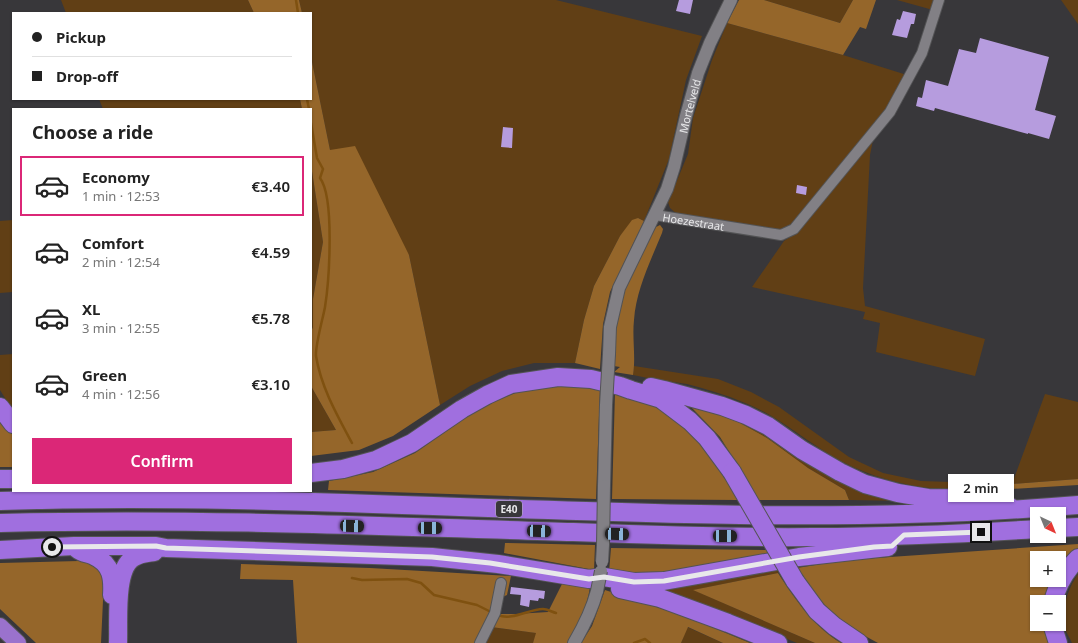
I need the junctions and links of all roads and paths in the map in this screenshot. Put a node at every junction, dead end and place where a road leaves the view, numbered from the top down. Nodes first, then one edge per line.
1 (731, 0) edge
2 (939, 0) edge
3 (655, 215) junction
4 (620, 386) junction
5 (0, 407) edge
6 (12, 423) edge
7 (312, 473) edge
8 (12, 478) edge
9 (0, 479) edge
10 (0, 501) edge
11 (1078, 505) edge
12 (1019, 510) junction
13 (0, 523) edge
14 (1078, 527) edge
15 (1066, 528) edge
16 (1030, 529) edge
17 (904, 535) junction
18 (74, 546) junction
19 (166, 548) junction
20 (0, 550) edge
21 (1078, 558) edge
22 (597, 576) junction
23 (502, 583) dead end
24 (1055, 595) edge
25 (0, 626) edge
26 (1054, 631) edge
27 (18, 643) edge
28 (109, 643) edge
29 (118, 643) edge
30 (480, 643) edge
31 (574, 643) edge
32 (778, 643) edge
33 (859, 643) edge
34 (1058, 643) edge

1 - 3 street, Mortelveld
2 - 3 street, Hoezestraat
3 - 22 street, Hoezestraat, bridge
4 - 7 highway
4 - 12 highway
4 - 33 highway, bridge
5 - 6 highway
8 - 9 highway
10 - 12 highway, E40
11 - 12 highway, E40
13 - 17 highway, E40
14 - 15 highway
16 - 17 highway, E40
17 - 22 highway
18 - 19 highway
18 - 20 highway
18 - 28 highway
19 - 22 highway
19 - 29 highway
21 - 24 highway
22 - 31 street, Hoezestraat
22 - 32 highway
23 - 30 street
25 - 27 highway
26 - 34 highway

